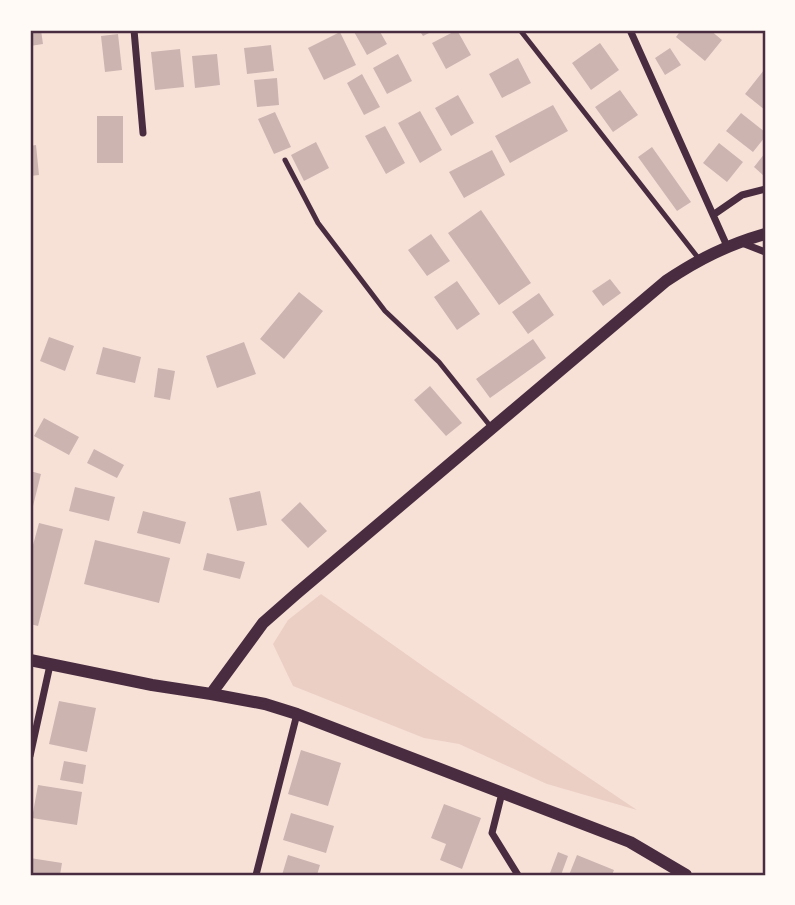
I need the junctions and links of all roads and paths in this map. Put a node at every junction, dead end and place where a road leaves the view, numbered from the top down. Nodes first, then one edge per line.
1 (134, 30) edge
2 (520, 30) edge
3 (630, 30) edge
4 (143, 133) dead end
5 (285, 160) dead end
6 (765, 189) edge
7 (713, 215) junction
8 (765, 234) edge
9 (733, 244) junction
10 (765, 252) edge
11 (699, 259) junction
12 (491, 427) junction
13 (30, 660) edge
14 (50, 665) junction
15 (211, 694) junction
16 (297, 714) junction
17 (30, 757) edge
18 (502, 793) junction
19 (256, 875) edge
20 (518, 875) edge
21 (686, 875) edge

1 - 4 street
2 - 11 lane
3 - 7 street
5 - 12 lane
6 - 7 street
7 - 9 street
8 - 9 street
9 - 10 street
9 - 11 street
11 - 12 street
12 - 15 street
13 - 14 street
14 - 15 street
14 - 17 street
15 - 16 street
16 - 18 street
16 - 19 street
18 - 20 street
18 - 21 street

